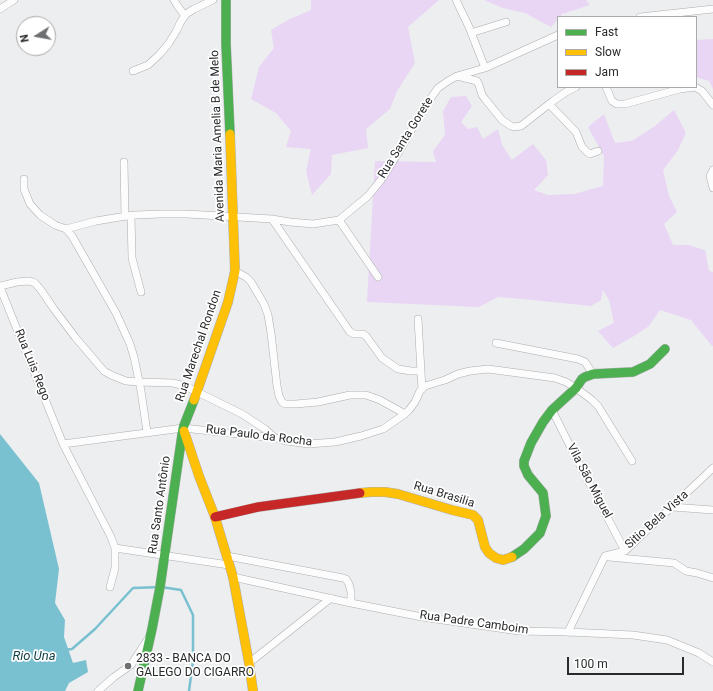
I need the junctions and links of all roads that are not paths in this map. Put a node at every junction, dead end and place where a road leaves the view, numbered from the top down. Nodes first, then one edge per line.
1 (14, 0) edge
2 (174, 0) edge
3 (213, 0) edge
4 (226, 0) edge
5 (456, 0) edge
6 (0, 9) edge
7 (713, 9) edge
8 (185, 16) junction
9 (649, 16) edge
10 (506, 22) dead end
11 (471, 33) junction
12 (557, 35) edge
13 (485, 68) junction
14 (133, 71) dead end
15 (457, 76) junction
16 (574, 88) edge
17 (606, 88) edge
18 (680, 88) edge
19 (697, 88) edge
20 (549, 104) junction
21 (713, 105) edge
22 (598, 152) dead end
23 (124, 162) dead end
24 (713, 170) edge
25 (24, 179) dead end
26 (713, 188) edge
27 (128, 216) junction
28 (233, 217) junction
29 (272, 219) junction
30 (339, 220) junction
31 (66, 229) junction
32 (235, 271) junction
33 (378, 277) dead end
34 (0, 286) edge
35 (141, 292) dead end
36 (418, 319) dead end
37 (496, 343) dead end
38 (665, 349) dead end
39 (421, 371) junction
40 (593, 374) junction
41 (139, 382) junction
42 (576, 388) junction
43 (422, 389) junction
44 (197, 392) junction
45 (552, 410) junction
46 (405, 414) junction
47 (183, 428) junction
48 (147, 432) junction
49 (275, 438) junction
50 (63, 444) junction
51 (632, 461) dead end
52 (713, 468) edge
53 (672, 507) junction
54 (713, 510) edge
55 (215, 516) junction
56 (115, 548) junction
57 (626, 551) junction
58 (165, 556) junction
59 (605, 556) junction
60 (228, 560) junction
61 (233, 577) junction
62 (713, 578) edge
63 (110, 587) dead end
64 (330, 598) junction
65 (351, 603) junction
66 (152, 632) junction
67 (568, 632) junction
68 (713, 662) edge
69 (249, 663) junction
70 (98, 691) edge
71 (138, 691) edge
72 (253, 691) edge

1 - 6 street
2 - 8 street
3 - 8 street
4 - 28 street, Avenida Maria Amelia B de Melo
5 - 11 street
7 - 9 street
8 - 14 street
10 - 11 street
11 - 13 street
12 - 13 street, Rua Santa Gorete
13 - 15 street, Rua Santa Gorete
15 - 20 street
15 - 30 street, Rua Santa Gorete
16 - 20 street
17 - 18 street
19 - 21 street
20 - 22 street
23 - 27 street
24 - 26 street
25 - 31 street
27 - 28 street
27 - 31 street
27 - 35 street
28 - 29 street
28 - 32 street, Avenida Maria Amelia B de Melo
29 - 30 street
29 - 39 street
30 - 33 street
31 - 41 street
32 - 44 street, Rua Marechal Rondon
32 - 46 street
34 - 41 street
34 - 50 street, Rua Luis Rego
36 - 39 street
37 - 40 street
38 - 40 street
39 - 43 street
40 - 42 street
41 - 44 street
41 - 48 street
42 - 43 street
42 - 45 street
42 - 51 street
43 - 46 street, Rua Paulo da Rocha
44 - 47 street, Rua Marechal Rondon
44 - 49 street
45 - 55 street, Rua Brasilia
45 - 57 street, Vila São Miguel
46 - 49 street, Rua Paulo da Rocha
47 - 48 street, Rua Paulo da Rocha
47 - 49 street, Rua Paulo da Rocha
47 - 55 street
47 - 58 street, Rua Santo Antônio
48 - 50 street, Rua Paulo da Rocha
50 - 56 street, Rua Luis Rego
52 - 53 street, Sitio Bela Vista
53 - 54 street
53 - 57 street, Sitio Bela Vista
55 - 60 street
56 - 58 street
56 - 63 street
57 - 59 street, Sitio Bela Vista
58 - 60 street
58 - 66 street, Rua Santo Antônio
59 - 62 street
59 - 67 street
60 - 61 street
60 - 65 street
61 - 64 street, Rua Padre Camboim
61 - 69 street
64 - 65 street, Rua Padre Camboim
64 - 69 street
65 - 67 street, Rua Padre Camboim
66 - 70 street
66 - 71 street, Rua Santo Antônio
67 - 68 street, Rua Padre Camboim
69 - 72 street

